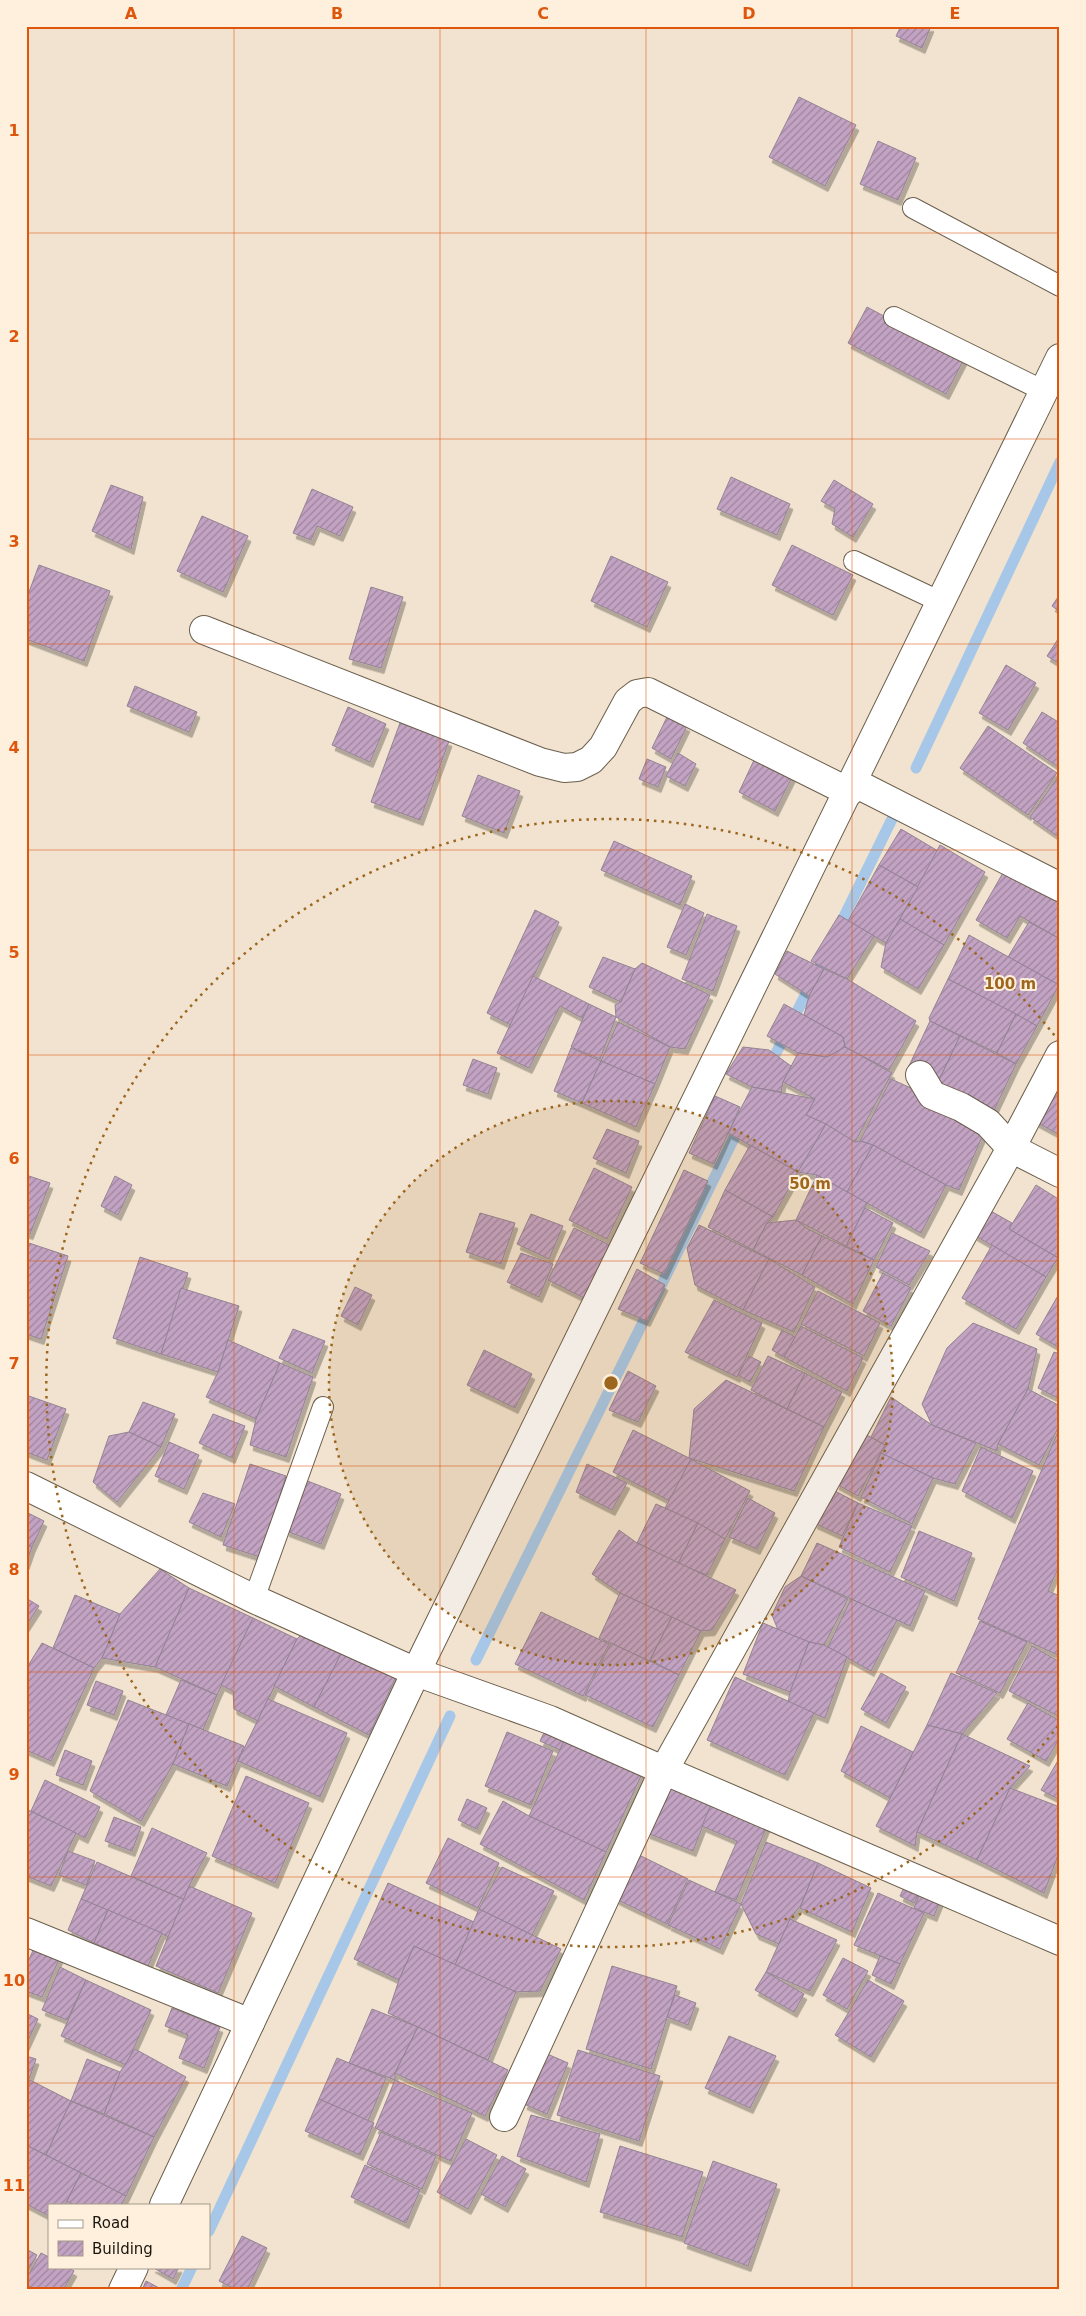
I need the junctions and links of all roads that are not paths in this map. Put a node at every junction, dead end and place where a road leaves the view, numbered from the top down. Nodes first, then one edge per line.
1 (913, 208) dead end
2 (1060, 286) edge
3 (894, 317) dead end
4 (1060, 358) edge
5 (1044, 391) junction
6 (854, 561) dead end
7 (941, 602) junction
8 (204, 630) dead end
9 (851, 787) junction
10 (1060, 887) edge
11 (1060, 1055) edge
12 (920, 1075) dead end
13 (1011, 1148) junction
14 (1060, 1173) edge
15 (323, 1407) dead end
16 (26, 1486) edge
17 (254, 1599) junction
18 (416, 1672) junction
19 (664, 1770) junction
20 (26, 1932) edge
21 (1060, 1941) edge
22 (250, 2023) junction
23 (504, 2117) dead end
24 (164, 2204) edge
25 (134, 2268) edge
26 (124, 2290) edge

1 - 2 lane
3 - 5 lane
4 - 5 street
5 - 7 street
6 - 7 lane
7 - 9 street
8 - 9 street
9 - 10 street
9 - 18 street
11 - 13 street
12 - 13 street
13 - 14 street
13 - 19 street
15 - 17 lane
16 - 17 street
17 - 18 street
18 - 19 street
18 - 22 street
19 - 21 street
19 - 23 street
20 - 22 street
22 - 24 street
25 - 26 street

